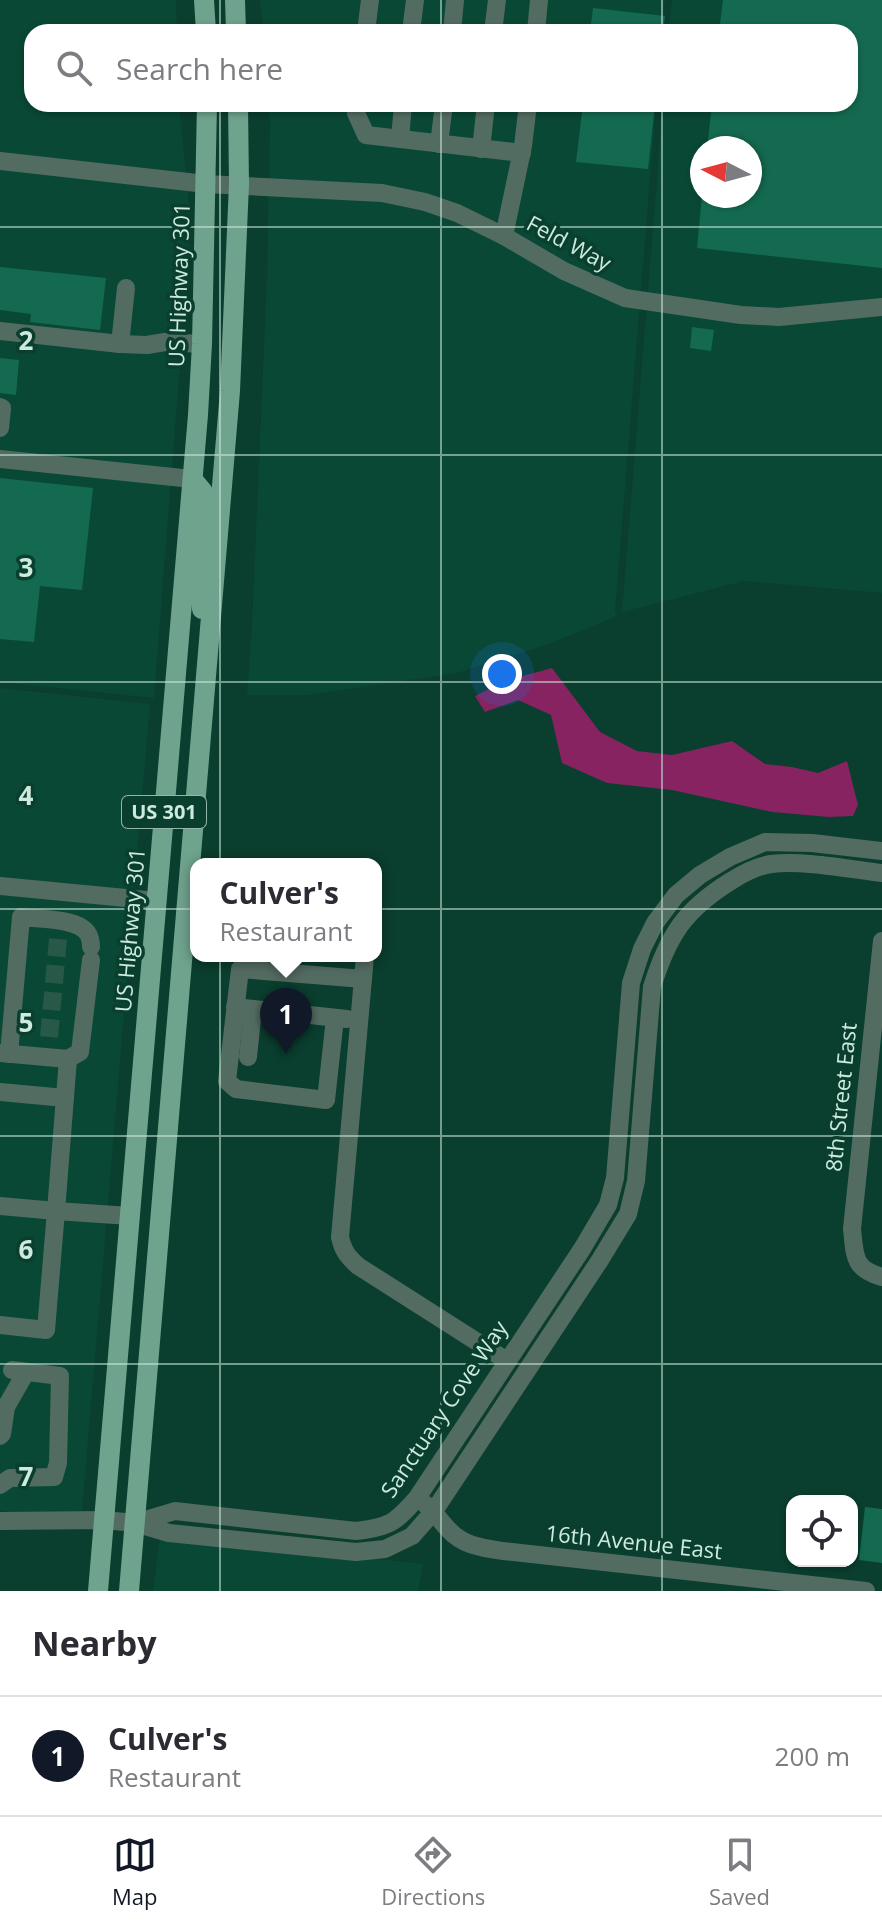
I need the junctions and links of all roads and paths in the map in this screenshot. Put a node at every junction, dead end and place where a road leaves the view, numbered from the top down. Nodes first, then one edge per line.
1 (204, 0) edge
2 (235, 0) edge
3 (370, 0) edge
4 (415, 0) edge
5 (455, 0) edge
6 (497, 0) edge
7 (539, 0) edge
8 (206, 24) edge
9 (236, 24) edge
10 (367, 24) edge
11 (412, 24) edge
12 (453, 24) edge
13 (494, 24) edge
14 (537, 24) edge
15 (207, 112) edge
16 (238, 112) edge
17 (356, 112) edge
18 (402, 112) edge
19 (443, 112) edge
20 (485, 112) edge
21 (527, 112) edge
22 (400, 139) junction
23 (439, 144) junction
24 (481, 149) junction
25 (522, 153) junction
26 (0, 161) edge
27 (206, 184) junction
28 (239, 184) junction
29 (504, 236) junction
30 (126, 288) dead end
31 (882, 307) edge
32 (0, 331) edge
33 (120, 344) junction
34 (202, 344) junction
35 (0, 407) edge
36 (0, 428) edge
37 (0, 459) edge
38 (192, 479) junction
39 (206, 664) junction
40 (168, 756) junction
41 (882, 851) edge
42 (194, 858) edge
43 (882, 873) edge
44 (0, 886) edge
45 (24, 889) junction
46 (157, 901) junction
47 (190, 916) edge
48 (21, 917) junction
49 (190, 924) edge
50 (882, 941) edge
51 (364, 962) edge
52 (363, 979) junction
53 (244, 1008) junction
54 (335, 1018) junction
55 (359, 1020) junction
56 (176, 1022) junction
57 (49, 1037) tunnel mouth
58 (4, 1053) edge
59 (48, 1057) junction
60 (68, 1059) junction
61 (259, 1091) junction
62 (0, 1092) edge
63 (65, 1098) junction
64 (326, 1100) junction
65 (352, 1102) junction
66 (0, 1206) edge
67 (56, 1211) junction
68 (130, 1216) junction
69 (882, 1277) edge
70 (0, 1325) edge
71 (507, 1361) junction
72 (3, 1407) edge
73 (0, 1436) edge
74 (0, 1485) edge
75 (417, 1498) junction
76 (434, 1511) junction
77 (104, 1520) junction
78 (0, 1521) edge
79 (135, 1523) junction
80 (98, 1591) edge
81 (129, 1591) edge
82 (866, 1591) edge

1 - 8 main road
2 - 9 main road
3 - 10 street
4 - 11 street
5 - 12 street
6 - 13 street
7 - 14 street
15 - 27 main road, US Highway 301 / US 301
16 - 28 main road, US 301
17 - 22 street
18 - 22 street
19 - 23 street
20 - 24 street
21 - 25 street
22 - 23 street
23 - 24 street
24 - 25 street
25 - 29 street
26 - 27 street, Feld Way
27 - 28 street, Feld Way
27 - 34 main road, US Highway 301 / US 301
28 - 29 street, Feld Way
28 - 39 main road, US 301
29 - 31 street, Feld Way
30 - 33 street
32 - 33 street
33 - 34 street
34 - 38 main road, US Highway 301 / US 301
35 - 36 street
37 - 38 street
38 - 39 main road
38 - 40 main road, US Highway 301 / US 301
39 - 42 main road, US 301
40 - 46 main road, US Highway 301 / US 301
40 - 47 main road
41 - 71 street, Sanctuary Cove Way
43 - 76 street
44 - 45 street
45 - 46 street
45 - 48 street
46 - 56 main road
46 - 68 main road, US Highway 301 / US 301
48 - 58 street
48 - 60 street
49 - 56 main road, US 301
50 - 69 street, 8th Street East
51 - 52 street
52 - 53 street
52 - 55 street
53 - 54 street
53 - 61 street
53 - 61 street
54 - 55 street
54 - 64 street
55 - 65 street
56 - 79 main road, US 301
57 - 59 street
58 - 59 street
59 - 60 street
60 - 63 street
61 - 64 street
62 - 63 street
63 - 67 street
64 - 65 street
65 - 71 street
66 - 67 street
67 - 68 street
67 - 70 street
68 - 77 main road, US Highway 301 / US 301
71 - 75 street, Sanctuary Cove Way
72 - 73 street
72 - 74 street
75 - 76 street, 16th Avenue East
75 - 79 street, Sanctuary Cove Way
76 - 79 street
76 - 82 street, 16th Avenue East
77 - 78 street
77 - 79 street
77 - 80 main road, US 301
79 - 81 main road, US 301

